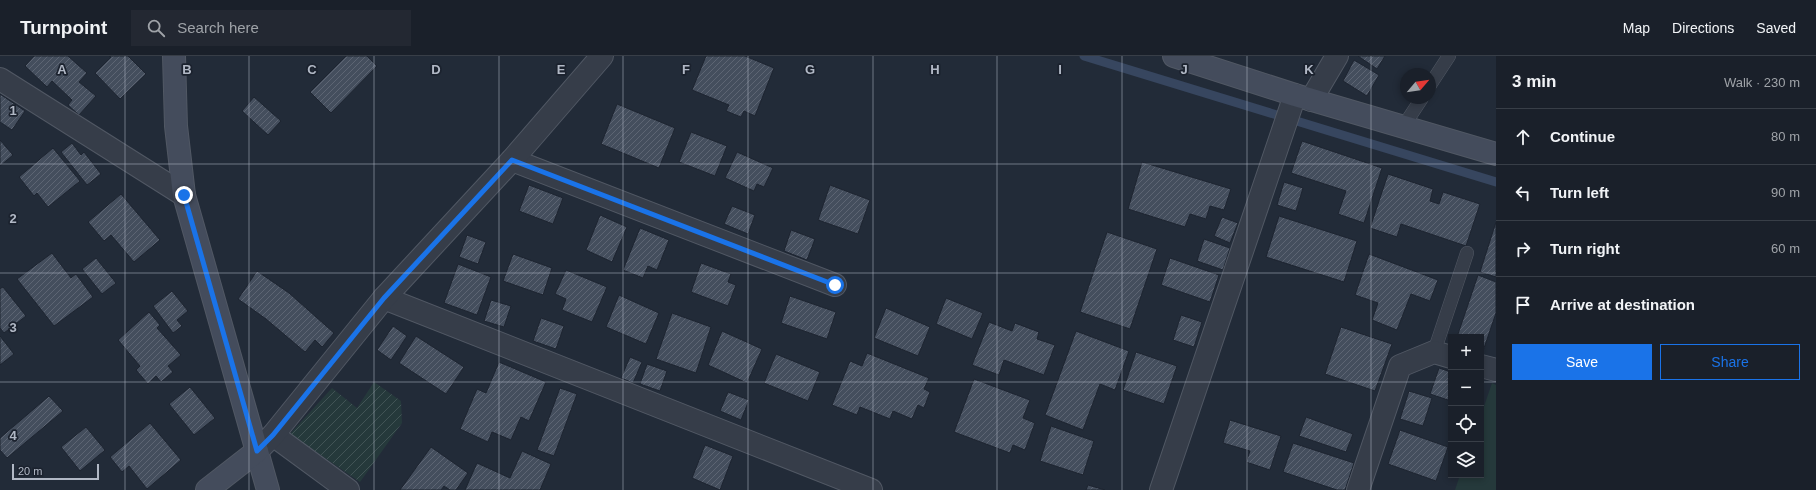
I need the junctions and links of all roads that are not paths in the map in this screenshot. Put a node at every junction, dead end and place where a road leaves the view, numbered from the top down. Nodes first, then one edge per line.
1 (174, 56) edge
2 (602, 56) edge
3 (1174, 56) edge
4 (1337, 56) edge
5 (1449, 56) edge
6 (1436, 76) edge
7 (0, 79) edge
8 (1418, 104) edge
9 (1295, 109) junction
10 (1403, 127) junction
11 (1496, 154) edge
12 (512, 160) junction
13 (184, 195) junction
14 (1467, 253) dead end
15 (835, 285) dead end
16 (384, 298) junction
17 (1442, 354) edge
18 (1484, 367) edge
19 (1496, 370) edge
20 (273, 435) junction
21 (257, 451) junction
22 (207, 490) edge
23 (268, 490) edge
24 (348, 490) edge
25 (871, 490) edge
26 (1161, 490) edge
27 (1358, 490) edge

1 - 13 street
2 - 12 street
3 - 9 street
4 - 9 street
5 - 6 lane
7 - 13 street
8 - 10 lane
9 - 10 street
9 - 26 street
10 - 11 street
12 - 15 street
12 - 16 street
13 - 21 street
14 - 17 lane
16 - 20 street
16 - 25 street
17 - 27 street
18 - 19 street
20 - 21 street
20 - 24 street
21 - 22 street
21 - 23 street

